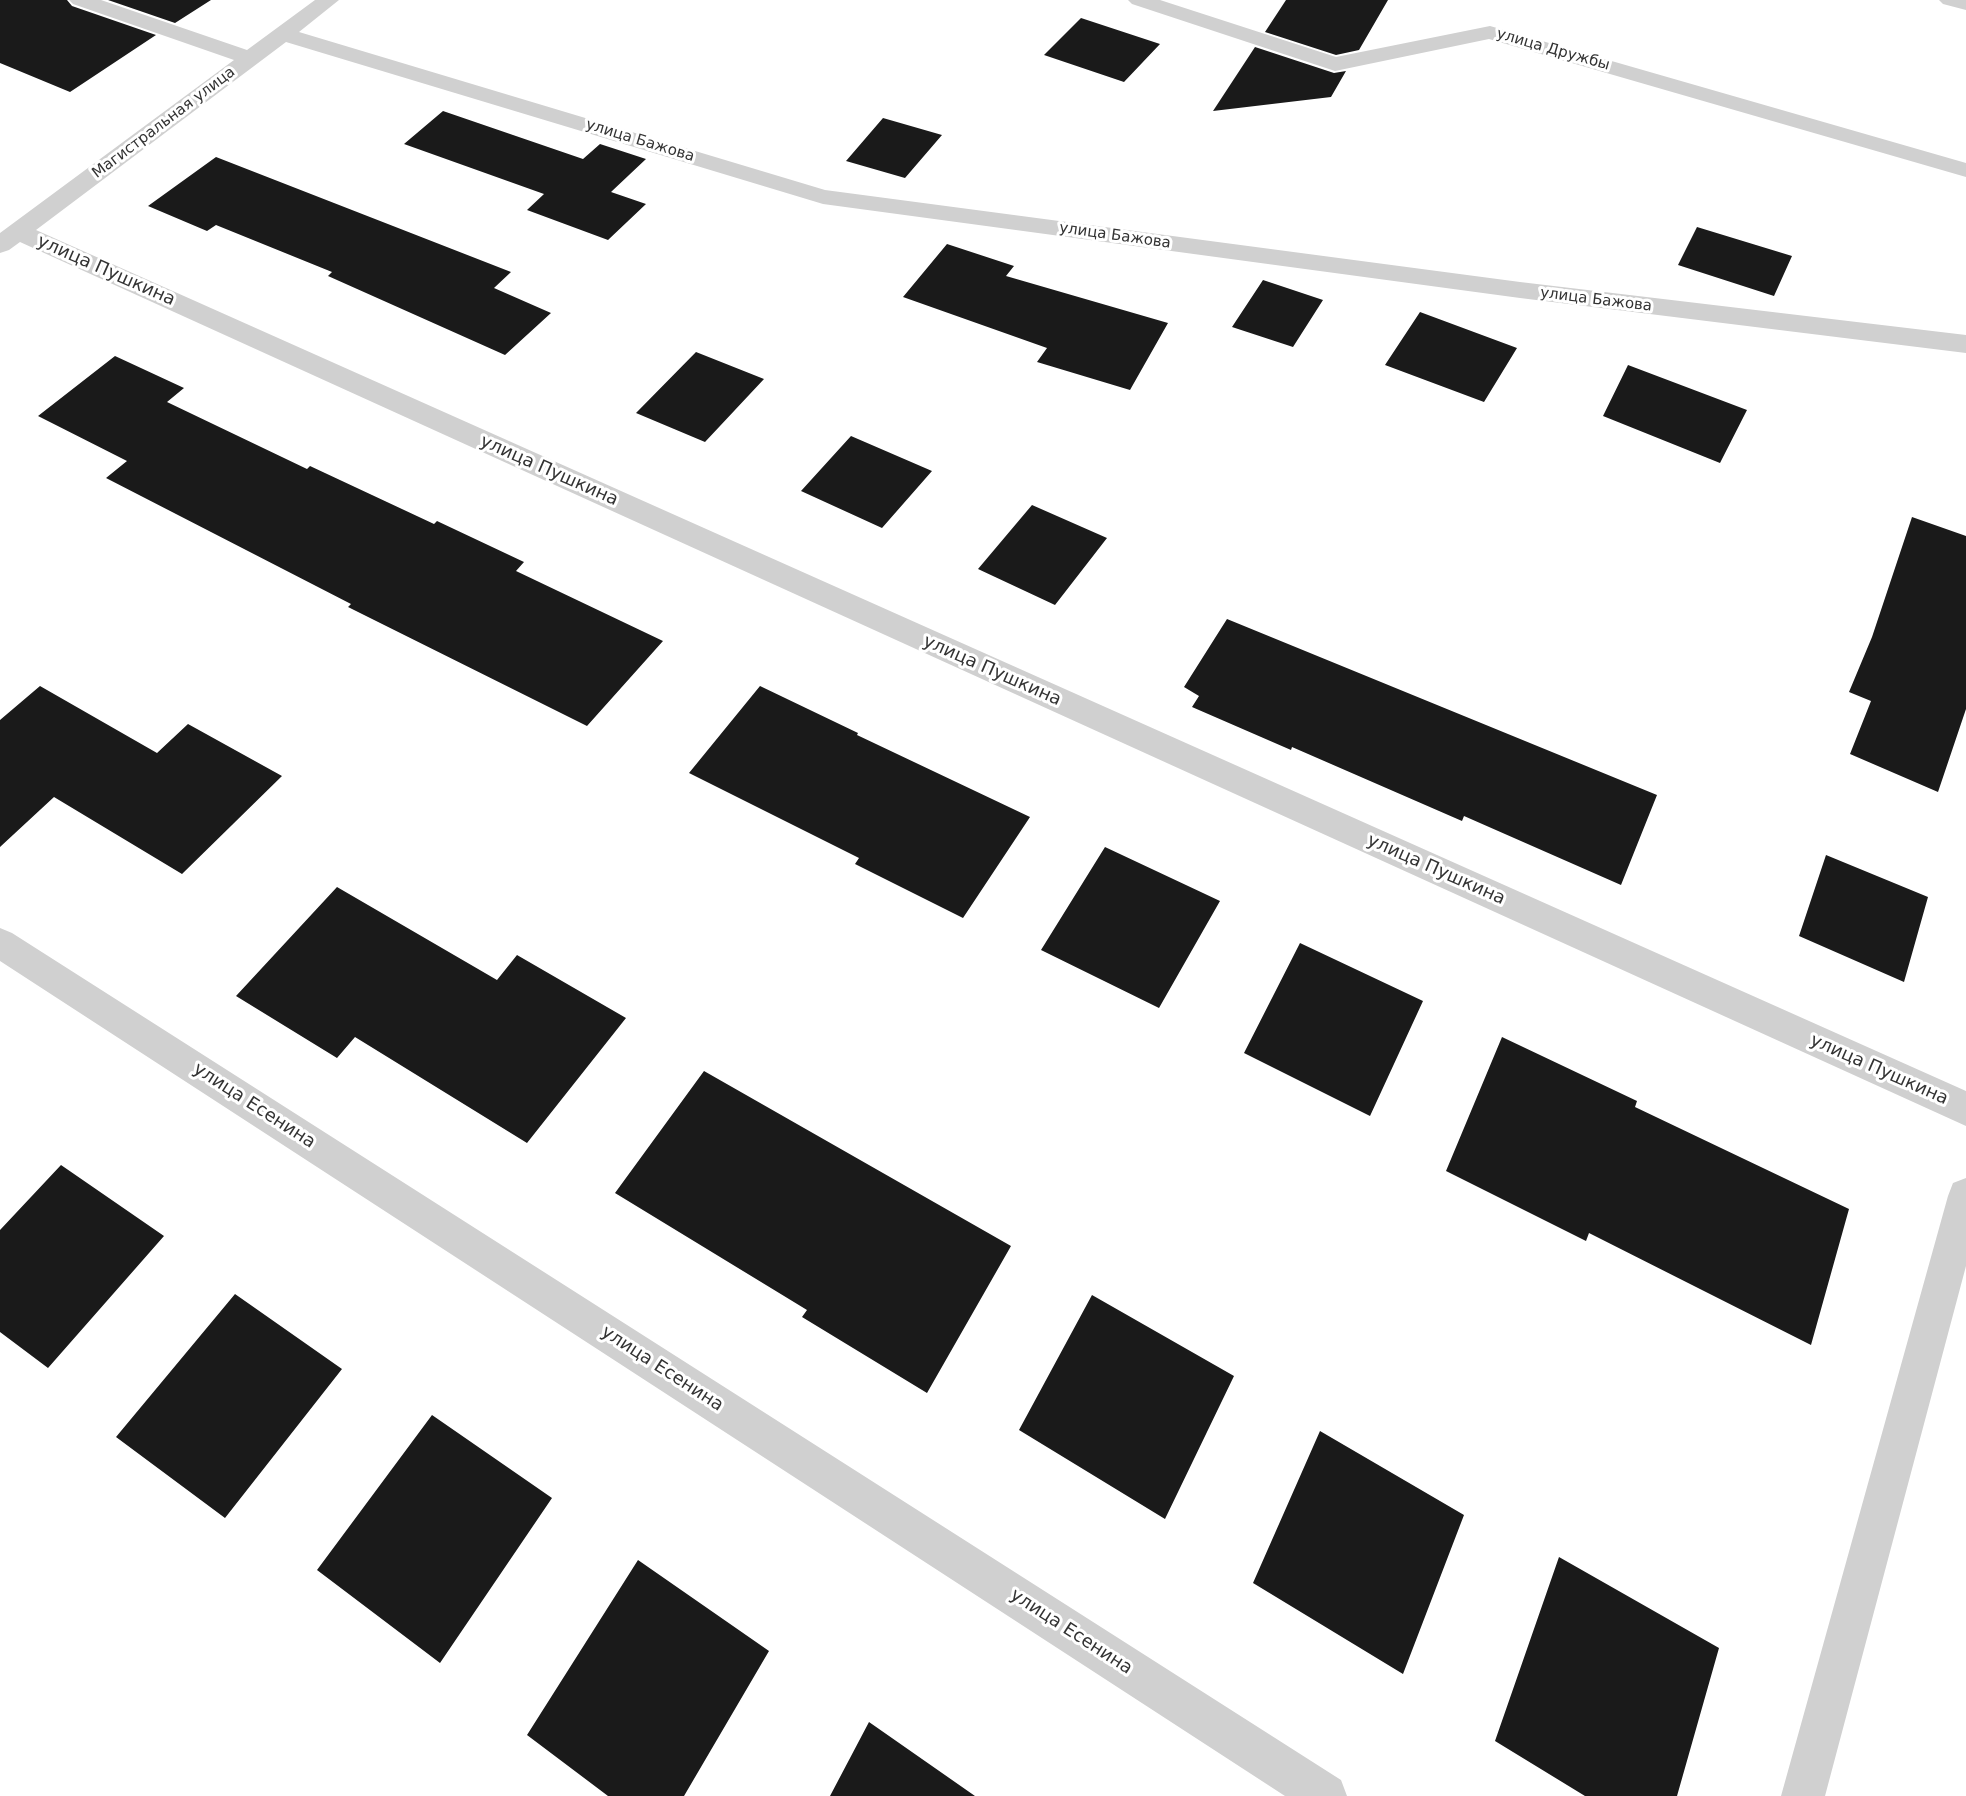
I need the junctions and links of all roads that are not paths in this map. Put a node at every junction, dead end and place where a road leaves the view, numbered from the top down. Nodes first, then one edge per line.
1 (80, 0) edge
2 (328, 0) edge
3 (1139, 0) edge
4 (1950, 0) edge
5 (1966, 4) edge
6 (283, 34) junction
7 (250, 58) junction
8 (1966, 170) edge
9 (9, 239) edge
10 (1966, 344) edge
11 (0, 943) edge
12 (1966, 1109) edge
13 (1966, 1196) edge
14 (1325, 1796) edge
15 (1803, 1796) edge

1 - 7 street
2 - 6 street, Магистральная улица
3 - 8 street, улица Дружбы
4 - 5 street
6 - 7 street, Магистральная улица
6 - 10 street, улица Бажова
7 - 9 street, Магистральная улица
9 - 12 street, улица Пушкина
11 - 14 street, улица Есенина
13 - 15 street

